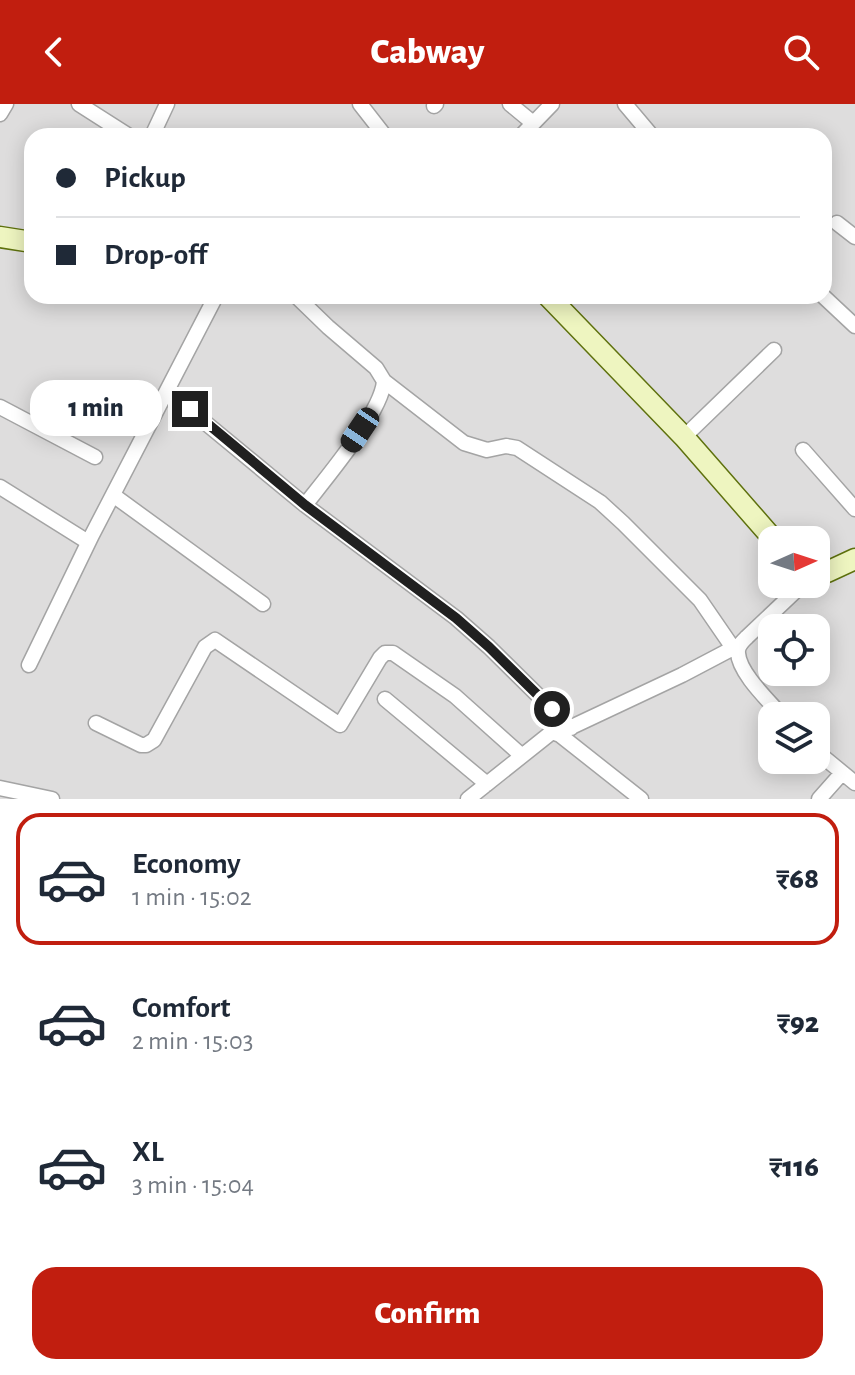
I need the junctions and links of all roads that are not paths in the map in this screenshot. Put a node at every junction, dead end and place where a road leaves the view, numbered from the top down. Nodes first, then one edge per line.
1 (6, 104) edge
2 (79, 104) edge
3 (167, 104) edge
4 (360, 104) edge
5 (510, 104) edge
6 (552, 104) edge
7 (625, 104) edge
8 (0, 114) edge
9 (533, 123) junction
10 (116, 128) edge
11 (156, 128) edge
12 (379, 128) edge
13 (528, 128) edge
14 (645, 128) edge
15 (837, 223) dead end
16 (0, 237) edge
17 (855, 237) edge
18 (24, 241) edge
19 (212, 304) edge
20 (305, 304) edge
21 (556, 304) edge
22 (832, 304) edge
23 (855, 326) edge
24 (774, 350) dead end
25 (384, 381) junction
26 (167, 391) junction
27 (0, 407) edge
28 (684, 437) junction
29 (803, 450) dead end
30 (95, 457) dead end
31 (0, 487) edge
32 (113, 495) junction
33 (305, 505) junction
34 (855, 509) edge
35 (762, 526) edge
36 (88, 542) junction
37 (855, 559) edge
38 (830, 571) edge
39 (788, 598) edge
40 (263, 604) dead end
41 (736, 647) junction
42 (29, 665) dead end
43 (385, 699) dead end
44 (770, 702) edge
45 (96, 723) dead end
46 (564, 731) junction
47 (521, 755) junction
48 (830, 763) edge
49 (851, 780) edge
50 (487, 784) junction
51 (0, 788) edge
52 (52, 799) edge
53 (468, 799) edge
54 (641, 799) edge
55 (819, 799) edge

1 - 8 street
2 - 10 street
3 - 11 street
4 - 12 street
5 - 9 street
6 - 9 street
7 - 14 street
9 - 13 street
15 - 17 street
16 - 18 street
19 - 26 street
20 - 25 street
21 - 28 street
22 - 23 street
24 - 28 street
25 - 33 street
25 - 41 street
26 - 32 street
26 - 33 street
27 - 30 street
28 - 35 street
29 - 34 street
31 - 36 street
32 - 36 street
32 - 40 street
33 - 46 street
36 - 42 street
37 - 38 street
39 - 41 street
41 - 44 street
41 - 46 street
43 - 50 street
45 - 47 street
46 - 47 street
46 - 54 street
47 - 50 street
48 - 49 street
49 - 55 street
50 - 53 street
51 - 52 street

